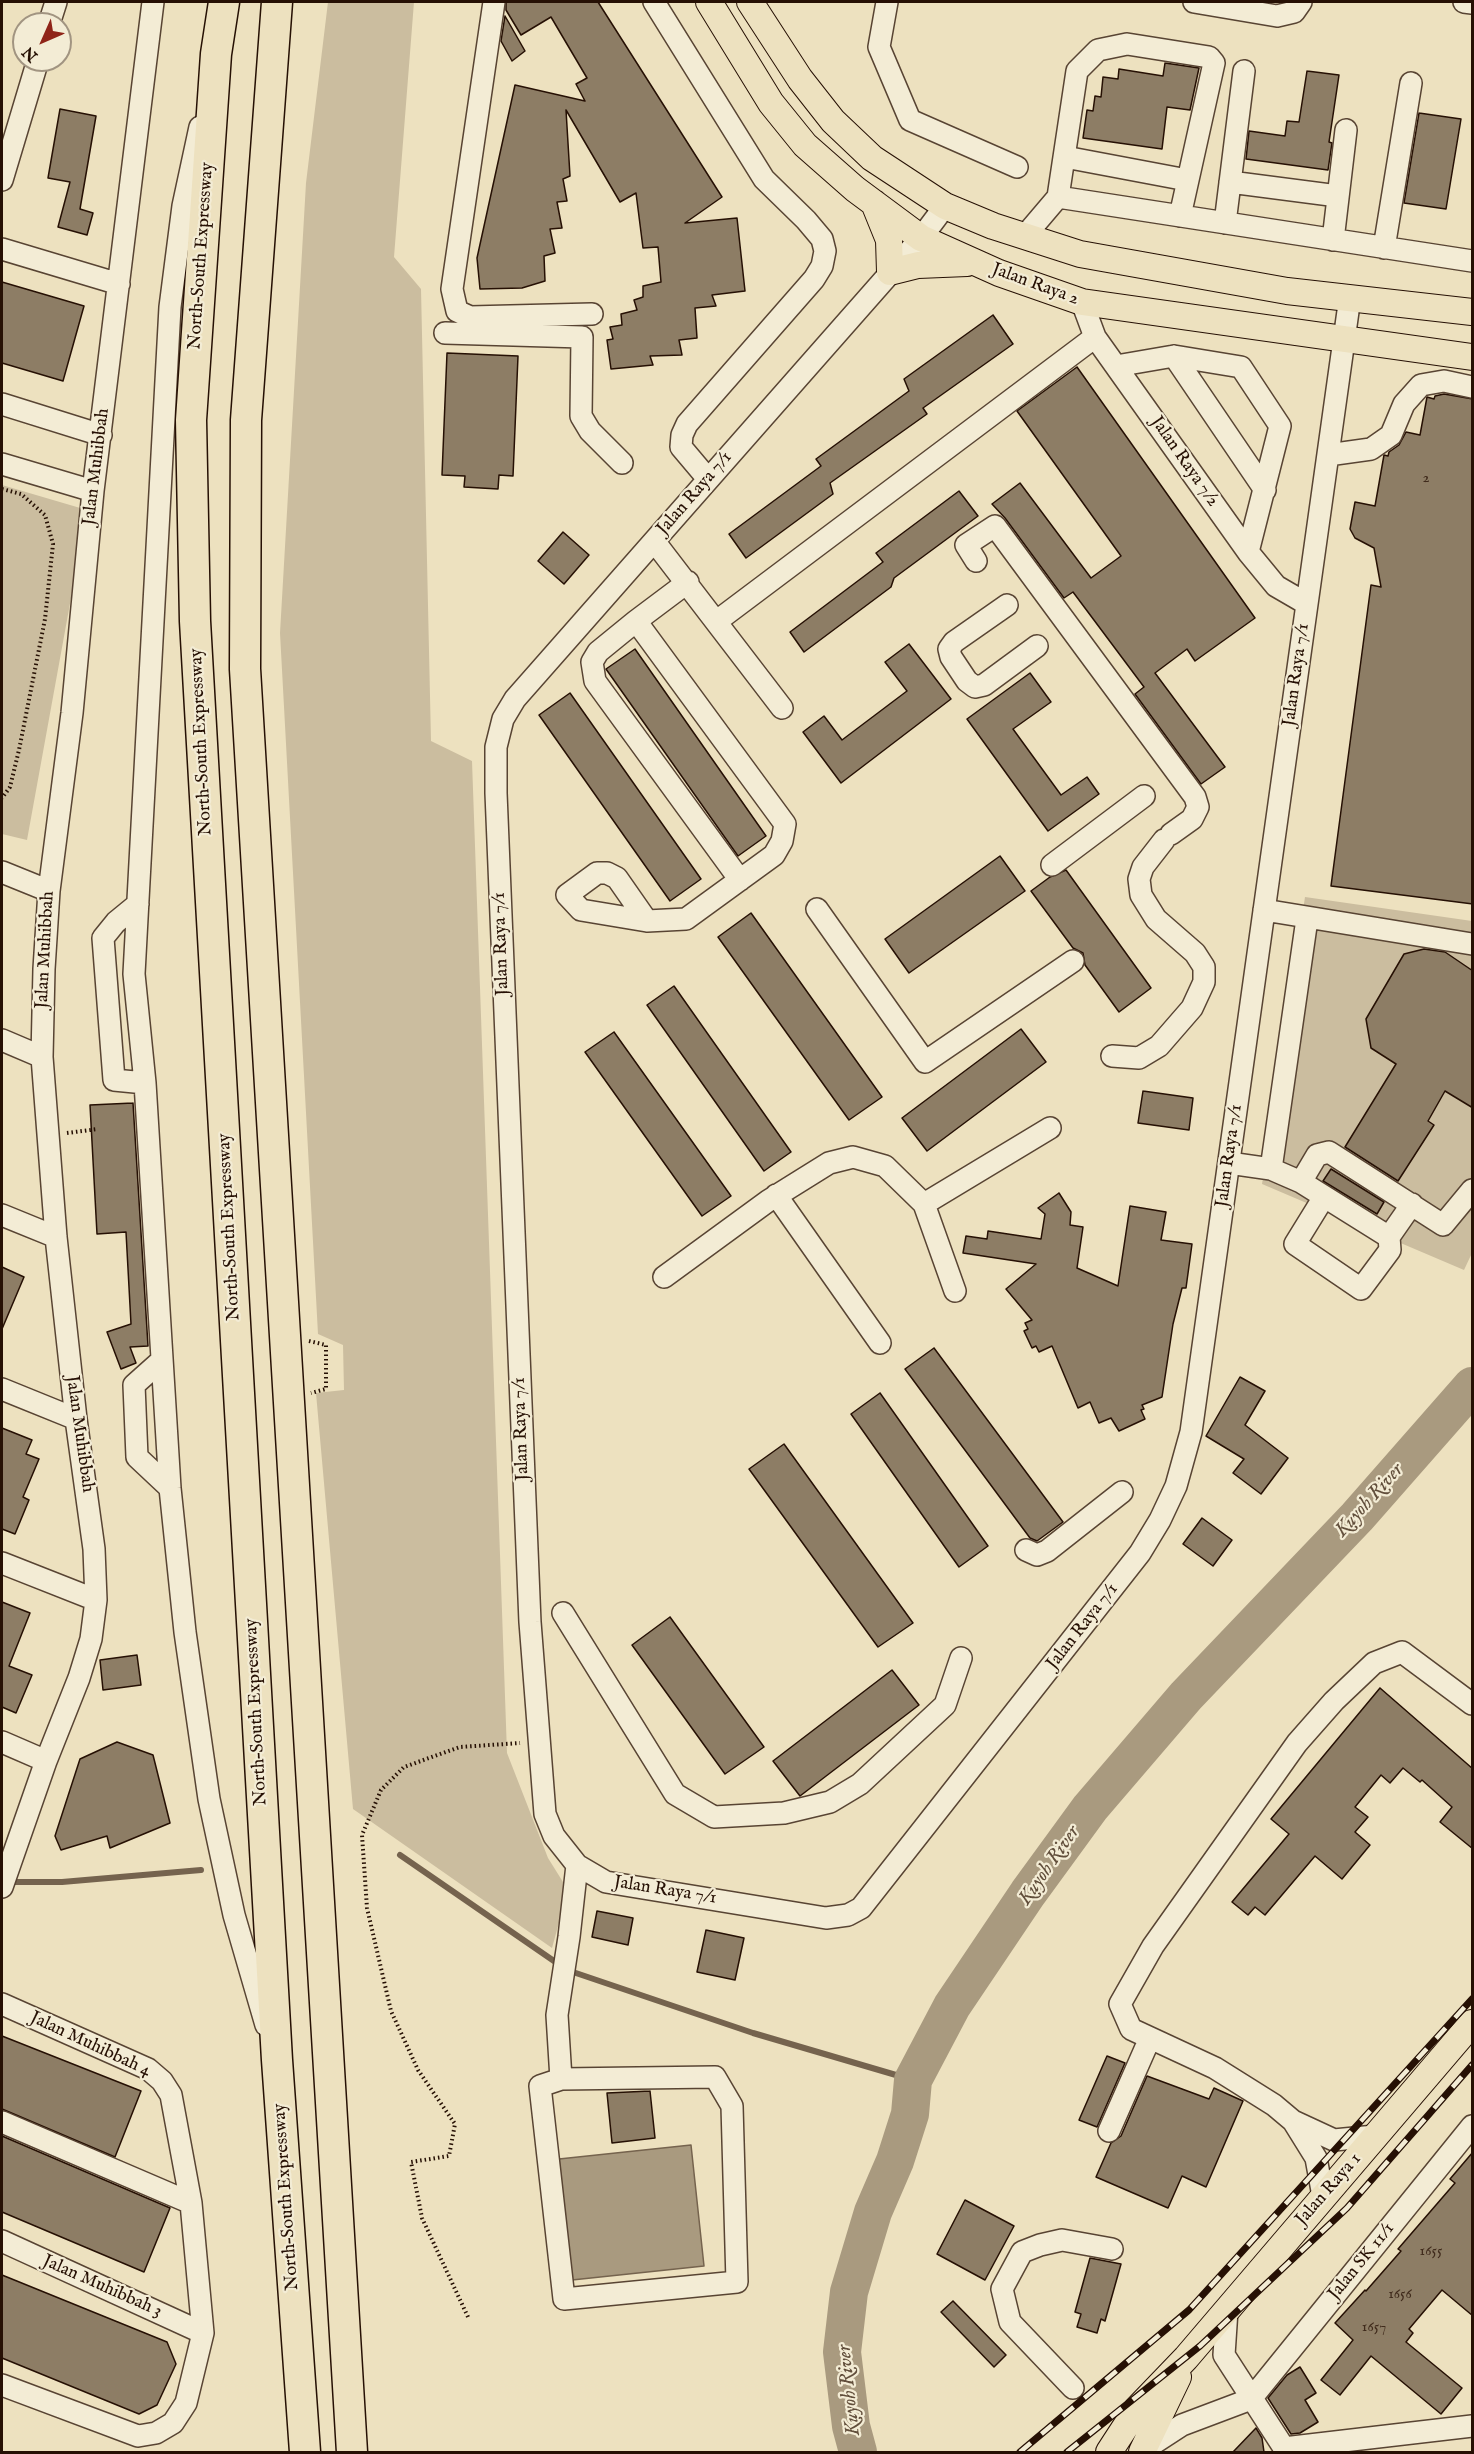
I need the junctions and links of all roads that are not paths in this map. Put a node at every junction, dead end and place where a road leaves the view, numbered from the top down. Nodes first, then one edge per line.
1 (153, 2) edge
2 (224, 2) edge
3 (277, 2) edge
4 (494, 2) edge
5 (654, 2) edge
6 (709, 2) edge
7 (750, 2) edge
8 (887, 2) edge
9 (1194, 2) edge
10 (1301, 2) edge
11 (1464, 2) edge
12 (1473, 3) edge
13 (216, 54) junction
14 (1244, 71) dead end
15 (34, 72) edge
16 (1411, 83) dead end
17 (1346, 130) dead end
18 (1065, 157) junction
19 (1017, 167) dead end
20 (2, 180) edge
21 (1187, 180) junction
22 (1230, 182) junction
23 (1338, 196) junction
24 (1058, 197) junction
25 (873, 202) junction
26 (945, 206) junction
27 (1180, 216) junction
28 (1225, 223) junction
29 (1024, 237) junction
30 (921, 238) junction
31 (1333, 240) junction
32 (1384, 248) junction
33 (2, 249) edge
34 (1473, 261) edge
35 (977, 263) junction
36 (890, 272) junction
37 (119, 284) junction
38 (1350, 297) junction
39 (1082, 302) junction
40 (1473, 312) edge
41 (592, 314) dead end
42 (445, 333) dead end
43 (1095, 337) junction
44 (1344, 340) junction
45 (1174, 356) junction
46 (1473, 357) edge
47 (1116, 366) junction
48 (1473, 387) edge
49 (2, 404) edge
50 (101, 435) junction
51 (1328, 455) junction
52 (2, 464) edge
53 (622, 464) dead end
54 (708, 479) junction
55 (1264, 490) junction
56 (93, 491) junction
57 (654, 541) junction
58 (1248, 552) junction
59 (976, 561) dead end
60 (688, 582) junction
61 (1307, 604) junction
62 (1007, 605) dead end
63 (636, 621) junction
64 (717, 621) junction
65 (1037, 646) dead end
66 (782, 708) dead end
67 (1144, 796) dead end
68 (1052, 865) dead end
69 (2, 872) edge
70 (740, 880) junction
71 (49, 891) junction
72 (138, 904) junction
73 (816, 909) dead end
74 (1264, 910) junction
75 (1307, 919) junction
76 (647, 921) dead end
77 (1473, 944) edge
78 (1072, 961) dead end
79 (2, 1040) edge
80 (1113, 1056) dead end
81 (42, 1057) junction
82 (145, 1083) junction
83 (1050, 1128) dead end
84 (1229, 1163) junction
85 (1270, 1169) junction
86 (1301, 1182) junction
87 (1473, 1190) edge
88 (776, 1195) junction
89 (1324, 1197) junction
90 (924, 1204) junction
91 (1412, 1204) junction
92 (2, 1215) edge
93 (56, 1237) junction
94 (1389, 1238) junction
95 (664, 1277) dead end
96 (955, 1291) dead end
97 (880, 1343) dead end
98 (162, 1360) junction
99 (2, 1389) edge
100 (76, 1419) junction
101 (170, 1488) junction
102 (1122, 1492) dead end
103 (1026, 1550) dead end
104 (2, 1563) edge
105 (96, 1600) junction
106 (563, 1613) dead end
107 (961, 1658) dead end
108 (1473, 1704) edge
109 (2, 1743) edge
110 (46, 1761) junction
111 (577, 1865) junction
112 (2, 1887) edge
113 (2, 2004) edge
114 (1473, 2023) edge
115 (1150, 2038) junction
116 (277, 2060) junction
117 (561, 2079) junction
118 (1293, 2121) junction
119 (2, 2122) edge
120 (1473, 2126) edge
121 (1109, 2131) dead end
122 (1375, 2136) junction
123 (1323, 2196) junction
124 (191, 2203) junction
125 (2, 2241) edge
126 (1112, 2249) dead end
127 (1227, 2310) junction
128 (203, 2333) junction
129 (1186, 2358) junction
130 (2, 2385) edge
131 (1073, 2388) dead end
132 (1251, 2399) junction
133 (1473, 2426) edge
134 (1283, 2450) edge
135 (1143, 2451) edge
136 (305, 2452) edge
137 (352, 2452) edge
138 (1109, 2452) edge

1 - 37 street, Jalan Muhibbah
2 - 13 highway, North–South Expressway
3 - 137 highway
4 - 41 street
5 - 54 street
6 - 25 main road, Jalan Raya 2
7 - 26 main road
8 - 19 street
9 - 10 street
11 - 12 street
13 - 72 street
13 - 116 highway, North–South Expressway
14 - 22 street
15 - 20 street
16 - 32 street
17 - 23 street
18 - 21 street
18 - 21 street
18 - 24 street
21 - 27 street
22 - 23 street
22 - 28 street
23 - 31 street
24 - 27 street
24 - 29 street
25 - 30 main road, Jalan Raya 2
25 - 36 main road
26 - 29 main road
26 - 30 street, Jalan Raya 7/1
27 - 28 street
28 - 31 street
29 - 38 main road
30 - 35 main road, Jalan Raya 2
30 - 36 street, Jalan Raya 7/1
31 - 32 street
32 - 34 street
33 - 37 street
35 - 36 main road
35 - 39 main road, Jalan Raya 2
36 - 54 street, Jalan Raya 7/1
37 - 50 street, Jalan Muhibbah
38 - 40 main road
38 - 44 street, Jalan Raya 7/1
39 - 43 street, Jalan Raya 7/2
39 - 44 main road, Jalan Raya 2
42 - 53 street
43 - 47 street, Jalan Raya 7/2
43 - 64 street
44 - 46 main road, Jalan Raya 2
44 - 51 street, Jalan Raya 7/1
45 - 47 street
45 - 55 street
45 - 55 street
47 - 58 street, Jalan Raya 7/2
48 - 51 street
49 - 50 street
50 - 56 street, Jalan Muhibbah
51 - 61 street, Jalan Raya 7/1
52 - 56 street
54 - 57 street, Jalan Raya 7/1
55 - 58 street
56 - 71 street, Jalan Muhibbah
57 - 60 street
57 - 111 street, Jalan Raya 7/1
58 - 61 street, Jalan Raya 7/2
59 - 80 street
60 - 63 street
60 - 64 street
61 - 74 street, Jalan Raya 7/1
62 - 65 street
63 - 70 street
63 - 70 street
64 - 66 street
67 - 68 street
69 - 71 street
70 - 76 street
71 - 81 street, Jalan Muhibbah
72 - 82 street
72 - 82 street
73 - 78 street
74 - 75 street
74 - 84 street, Jalan Raya 7/1
75 - 77 street
75 - 85 street
79 - 81 street
81 - 93 street, Jalan Muhibbah
82 - 98 street
83 - 90 street
84 - 85 street
84 - 111 street, Jalan Raya 7/1
85 - 86 street
86 - 89 street
86 - 91 street
87 - 91 street
88 - 90 street
88 - 95 street
88 - 97 street
89 - 94 street
89 - 94 street
90 - 96 street
91 - 94 street
92 - 93 street
93 - 100 street, Jalan Muhibbah
98 - 101 street
98 - 101 street
99 - 100 street
100 - 105 street, Jalan Muhibbah
101 - 116 street
102 - 103 street
104 - 105 street
105 - 110 street, Jalan Muhibbah
106 - 107 street
108 - 115 street
109 - 110 street
110 - 112 street, Jalan Muhibbah
111 - 117 street
113 - 124 street, Jalan Muhibbah 4
114 - 122 main road, Jalan Raya 1
115 - 118 street
115 - 121 street
116 - 136 highway, North–South Expressway
117 - 117 street
118 - 122 street
118 - 123 street
119 - 124 street
120 - 132 street, Jalan SK 11/1
122 - 123 main road, Jalan Raya 1
123 - 127 main road, Jalan Raya 1
124 - 128 street
125 - 128 street, Jalan Muhibbah 3
126 - 131 street
127 - 129 main road, Jalan Raya 1
127 - 132 street
128 - 130 street
129 - 135 main road, Jalan Raya 1
129 - 138 main road, Jalan Raya 1
132 - 134 street
132 - 135 street
133 - 134 street

